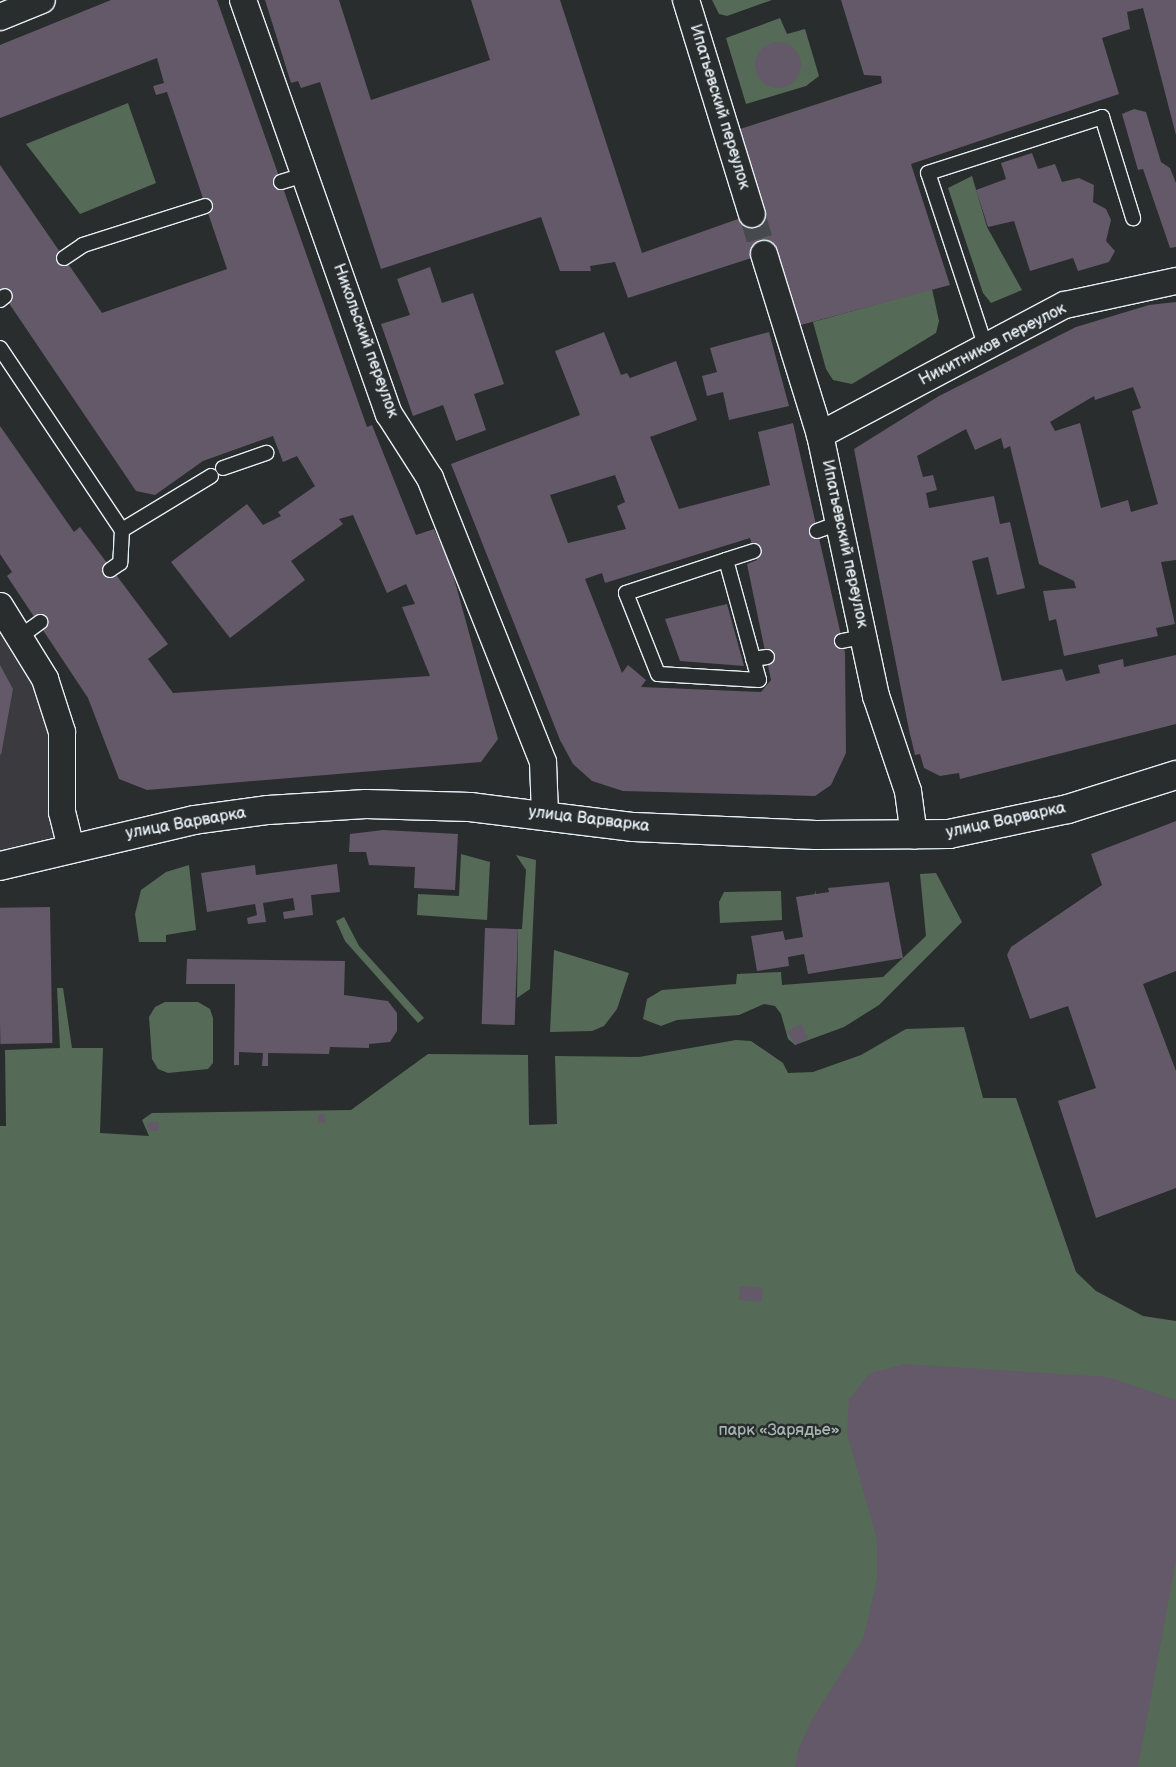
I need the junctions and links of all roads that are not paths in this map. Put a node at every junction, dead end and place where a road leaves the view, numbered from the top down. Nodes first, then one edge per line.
1 (42, 0) edge
2 (243, 0) edge
3 (686, 0) edge
4 (0, 17) edge
5 (205, 206) dead end
6 (752, 214) tunnel mouth
7 (1133, 218) dead end
8 (764, 254) tunnel mouth
9 (64, 258) dead end
10 (1176, 281) edge
11 (0, 348) edge
12 (986, 348) junction
13 (820, 435) junction
14 (266, 452) dead end
15 (122, 530) junction
16 (754, 552) dead end
17 (726, 560) junction
18 (110, 570) dead end
19 (0, 606) edge
20 (1176, 775) edge
21 (544, 815) junction
22 (914, 836) junction
23 (71, 848) junction
24 (0, 866) edge

1 - 4 street
2 - 21 street, Никольский переулок
3 - 6 street, Ипатьевский переулок
5 - 9 lane
7 - 12 lane
8 - 13 street, Ипатьевский переулок
10 - 12 street, Никитников переулок
11 - 15 lane
12 - 13 street, Никитников переулок
13 - 22 street, Ипатьевский переулок
14 - 15 lane
15 - 18 lane
16 - 17 lane
17 - 17 lane
19 - 23 street
20 - 22 street, улица Варварка
21 - 22 street, улица Варварка
21 - 23 street, улица Варварка
23 - 24 street, улица Варварка

